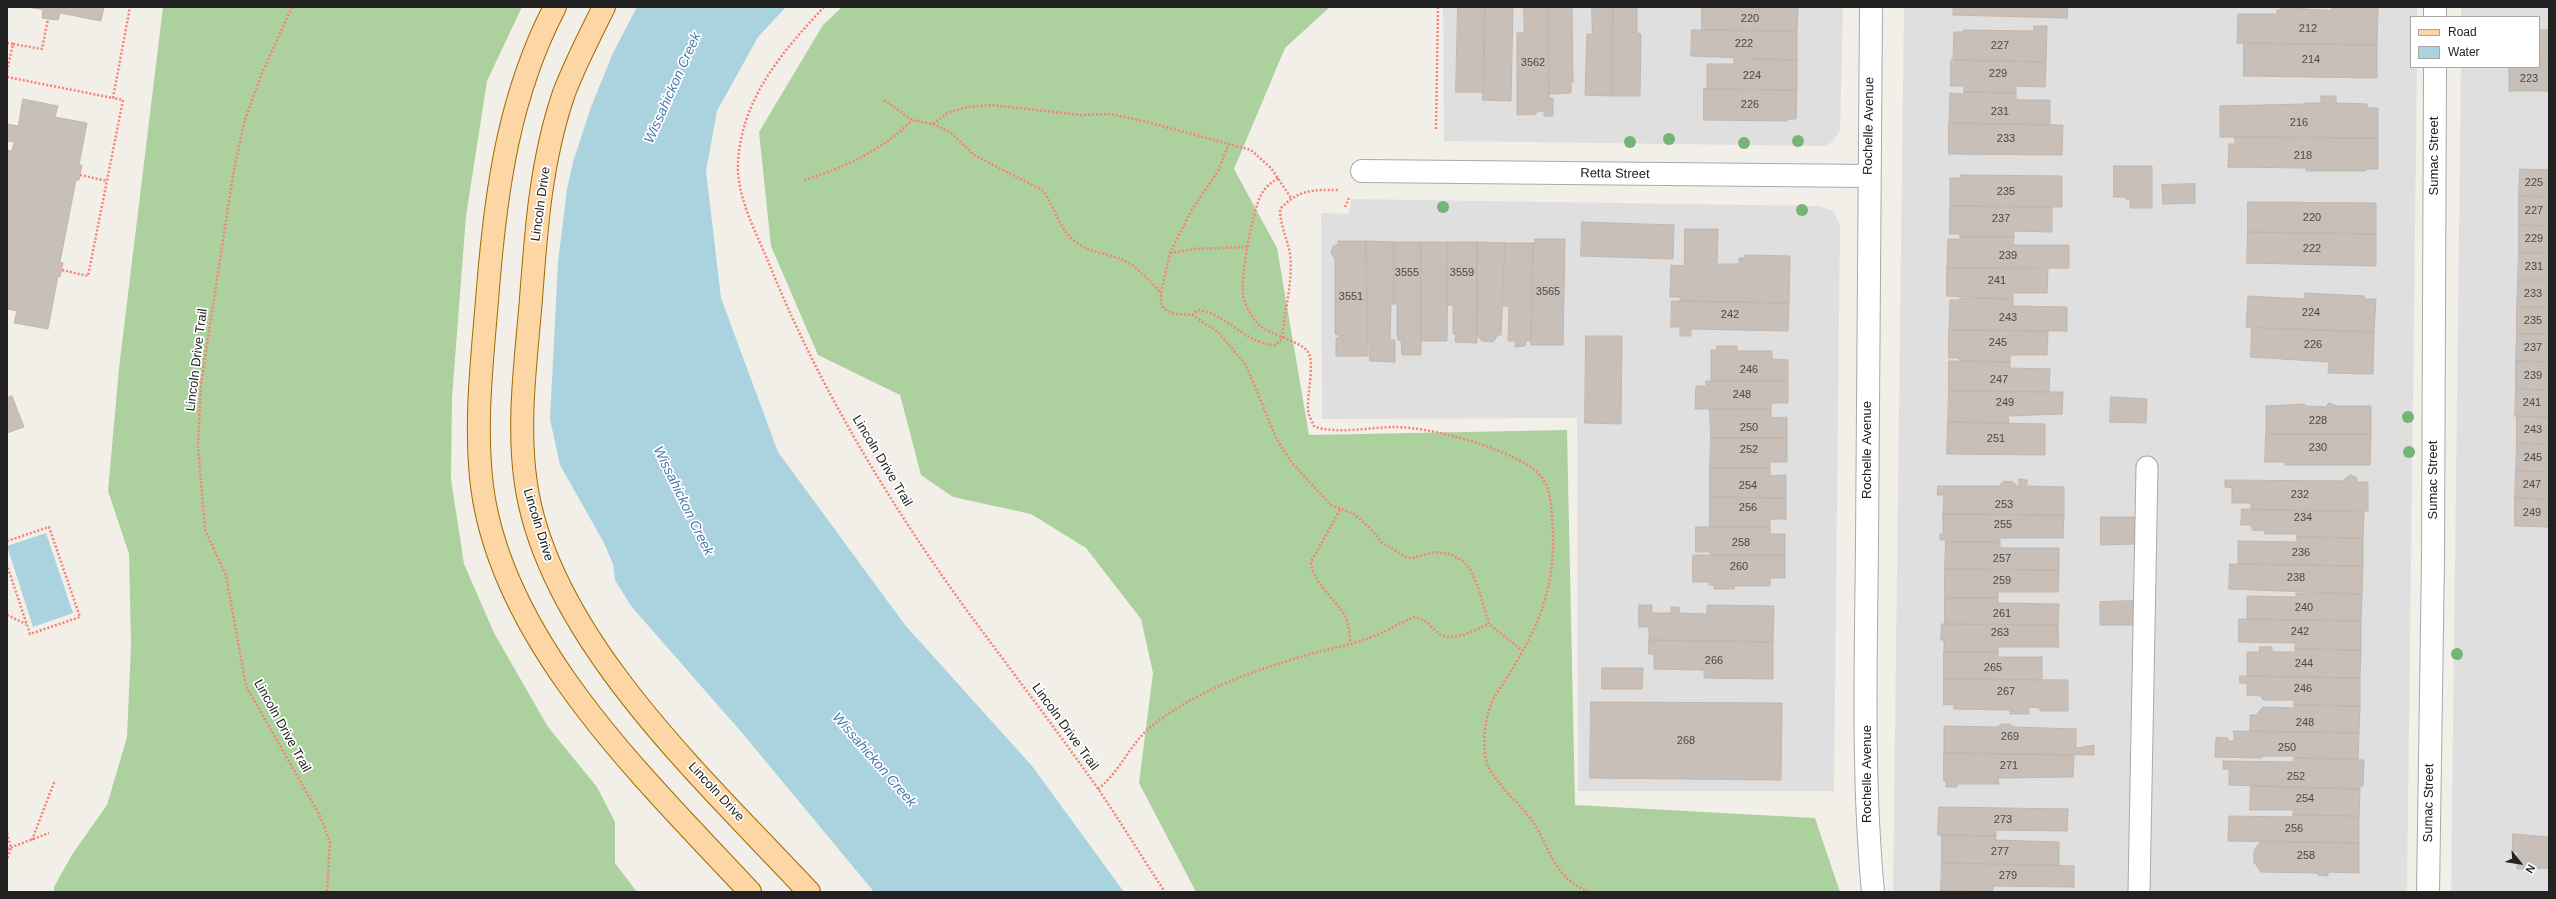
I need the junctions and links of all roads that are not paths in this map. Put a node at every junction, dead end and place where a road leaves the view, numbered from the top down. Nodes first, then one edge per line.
1 (555, 7) edge
2 (604, 7) edge
3 (1871, 7) edge
4 (2435, 68) edge
5 (1362, 171) dead end
6 (1868, 176) junction
7 (2148, 467) dead end
8 (750, 892) edge
9 (809, 892) edge
10 (1872, 892) edge
11 (2139, 892) edge
12 (2428, 892) edge

1 - 8 main road
2 - 9 main road, Lincoln Drive
3 - 6 street, Rochelle Avenue
4 - 12 street, Sumac Street
5 - 6 street, Retta Street
6 - 10 street, Rochelle Avenue
7 - 11 lane

